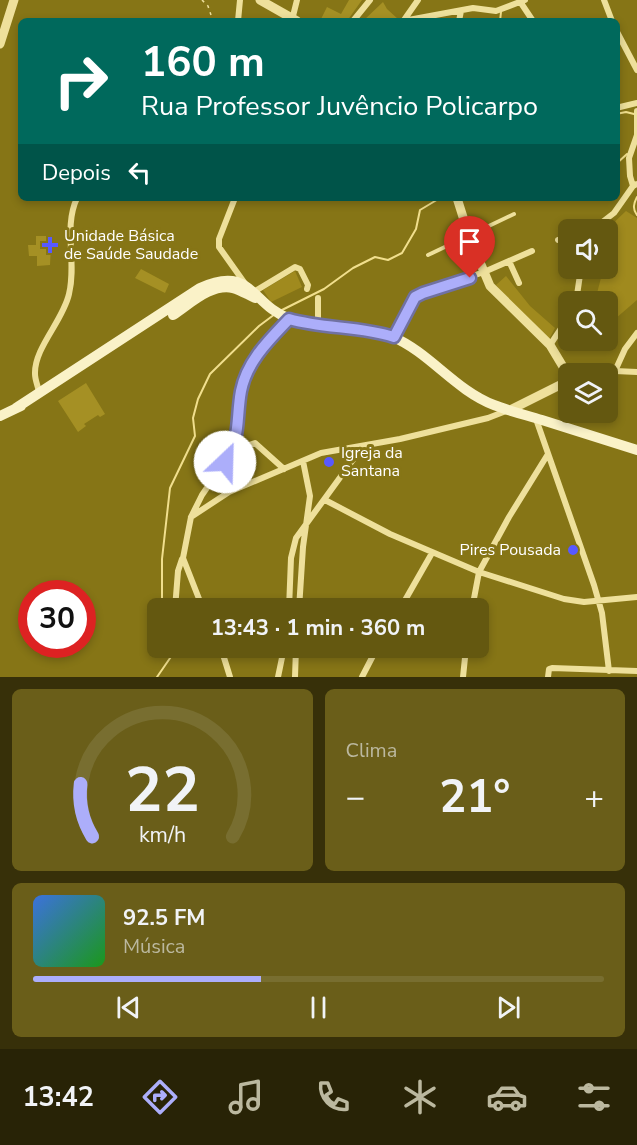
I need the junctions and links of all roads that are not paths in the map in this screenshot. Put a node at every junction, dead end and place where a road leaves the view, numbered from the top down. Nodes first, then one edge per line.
1 (14, 0) edge
2 (240, 0) edge
3 (260, 0) edge
4 (297, 0) edge
5 (370, 0) edge
6 (418, 0) edge
7 (604, 0) edge
8 (523, 2) edge
9 (461, 11) junction
10 (238, 18) edge
11 (291, 18) edge
12 (294, 18) edge
13 (355, 18) edge
14 (404, 18) edge
15 (416, 18) edge
16 (460, 18) edge
17 (531, 18) edge
18 (610, 18) edge
19 (620, 38) edge
20 (0, 44) edge
21 (637, 70) edge
22 (637, 103) edge
23 (620, 107) edge
24 (636, 113) edge
25 (635, 185) edge
26 (76, 201) edge
27 (234, 201) edge
28 (458, 201) edge
29 (514, 214) dead end
30 (606, 219) edge
31 (469, 236) junction
32 (532, 251) dead end
33 (428, 255) dead end
34 (509, 261) junction
35 (484, 272) junction
36 (519, 283) dead end
37 (307, 289) dead end
38 (253, 293) junction
39 (318, 298) dead end
40 (281, 314) junction
41 (318, 325) junction
42 (558, 333) edge
43 (637, 333) edge
44 (394, 337) junction
45 (550, 345) junction
46 (97, 360) junction
47 (561, 363) edge
48 (618, 365) edge
49 (618, 371) edge
50 (637, 372) edge
51 (558, 386) edge
52 (39, 392) junction
53 (529, 401) junction
54 (16, 408) junction
55 (510, 410) junction
56 (0, 416) edge
57 (536, 418) junction
58 (363, 446) junction
59 (233, 450) junction
60 (637, 450) edge
61 (548, 454) junction
62 (303, 461) junction
63 (284, 469) junction
64 (216, 474) junction
65 (229, 492) junction
66 (325, 500) junction
67 (191, 517) junction
68 (306, 524) junction
69 (432, 552) junction
70 (183, 558) junction
71 (479, 572) junction
72 (637, 597) edge
73 (176, 598) edge
74 (198, 598) edge
75 (290, 598) edge
76 (300, 598) edge
77 (406, 598) edge
78 (474, 598) edge
79 (598, 601) junction
80 (224, 658) edge
81 (282, 658) edge
82 (296, 658) edge
83 (372, 658) edge
84 (465, 658) edge
85 (609, 671) junction
86 (637, 671) edge
87 (230, 677) edge
88 (278, 677) edge
89 (295, 677) edge
90 (362, 677) edge
91 (463, 677) edge
92 (548, 677) edge

1 - 20 street
2 - 10 street
3 - 11 street
4 - 12 street
5 - 13 street
6 - 14 street
7 - 18 street
8 - 9 street
8 - 17 street
9 - 15 street
9 - 16 street
19 - 21 street
22 - 23 street
24 - 25 street
25 - 30 street
26 - 52 street
27 - 38 street
28 - 31 street
29 - 31 lane
31 - 33 lane
31 - 35 street
32 - 34 street
34 - 35 street
34 - 36 street
35 - 44 street
35 - 45 street
37 - 38 street
38 - 40 main road
38 - 46 main road
39 - 41 street
40 - 41 main road
40 - 59 street
41 - 44 main road
42 - 45 street
43 - 48 street
44 - 55 main road
45 - 47 street
46 - 52 main road
46 - 54 main road
49 - 50 street
51 - 53 street
52 - 54 main road
53 - 55 street
53 - 57 street
54 - 56 main road
55 - 57 main road
55 - 58 street
57 - 60 main road
57 - 61 street
58 - 62 street
58 - 66 street
59 - 63 street
59 - 64 street
61 - 71 street
61 - 79 street
62 - 63 street
62 - 68 street
63 - 65 street
64 - 65 street
64 - 67 street
65 - 67 street
66 - 68 street
66 - 69 street
67 - 70 street
68 - 75 street
68 - 76 street
69 - 71 street
69 - 77 street
70 - 73 street
70 - 74 street
71 - 78 street
71 - 79 street
72 - 79 street
79 - 85 street
80 - 87 street
81 - 88 street
82 - 89 street
83 - 90 street
84 - 91 street
85 - 86 street
85 - 92 street

